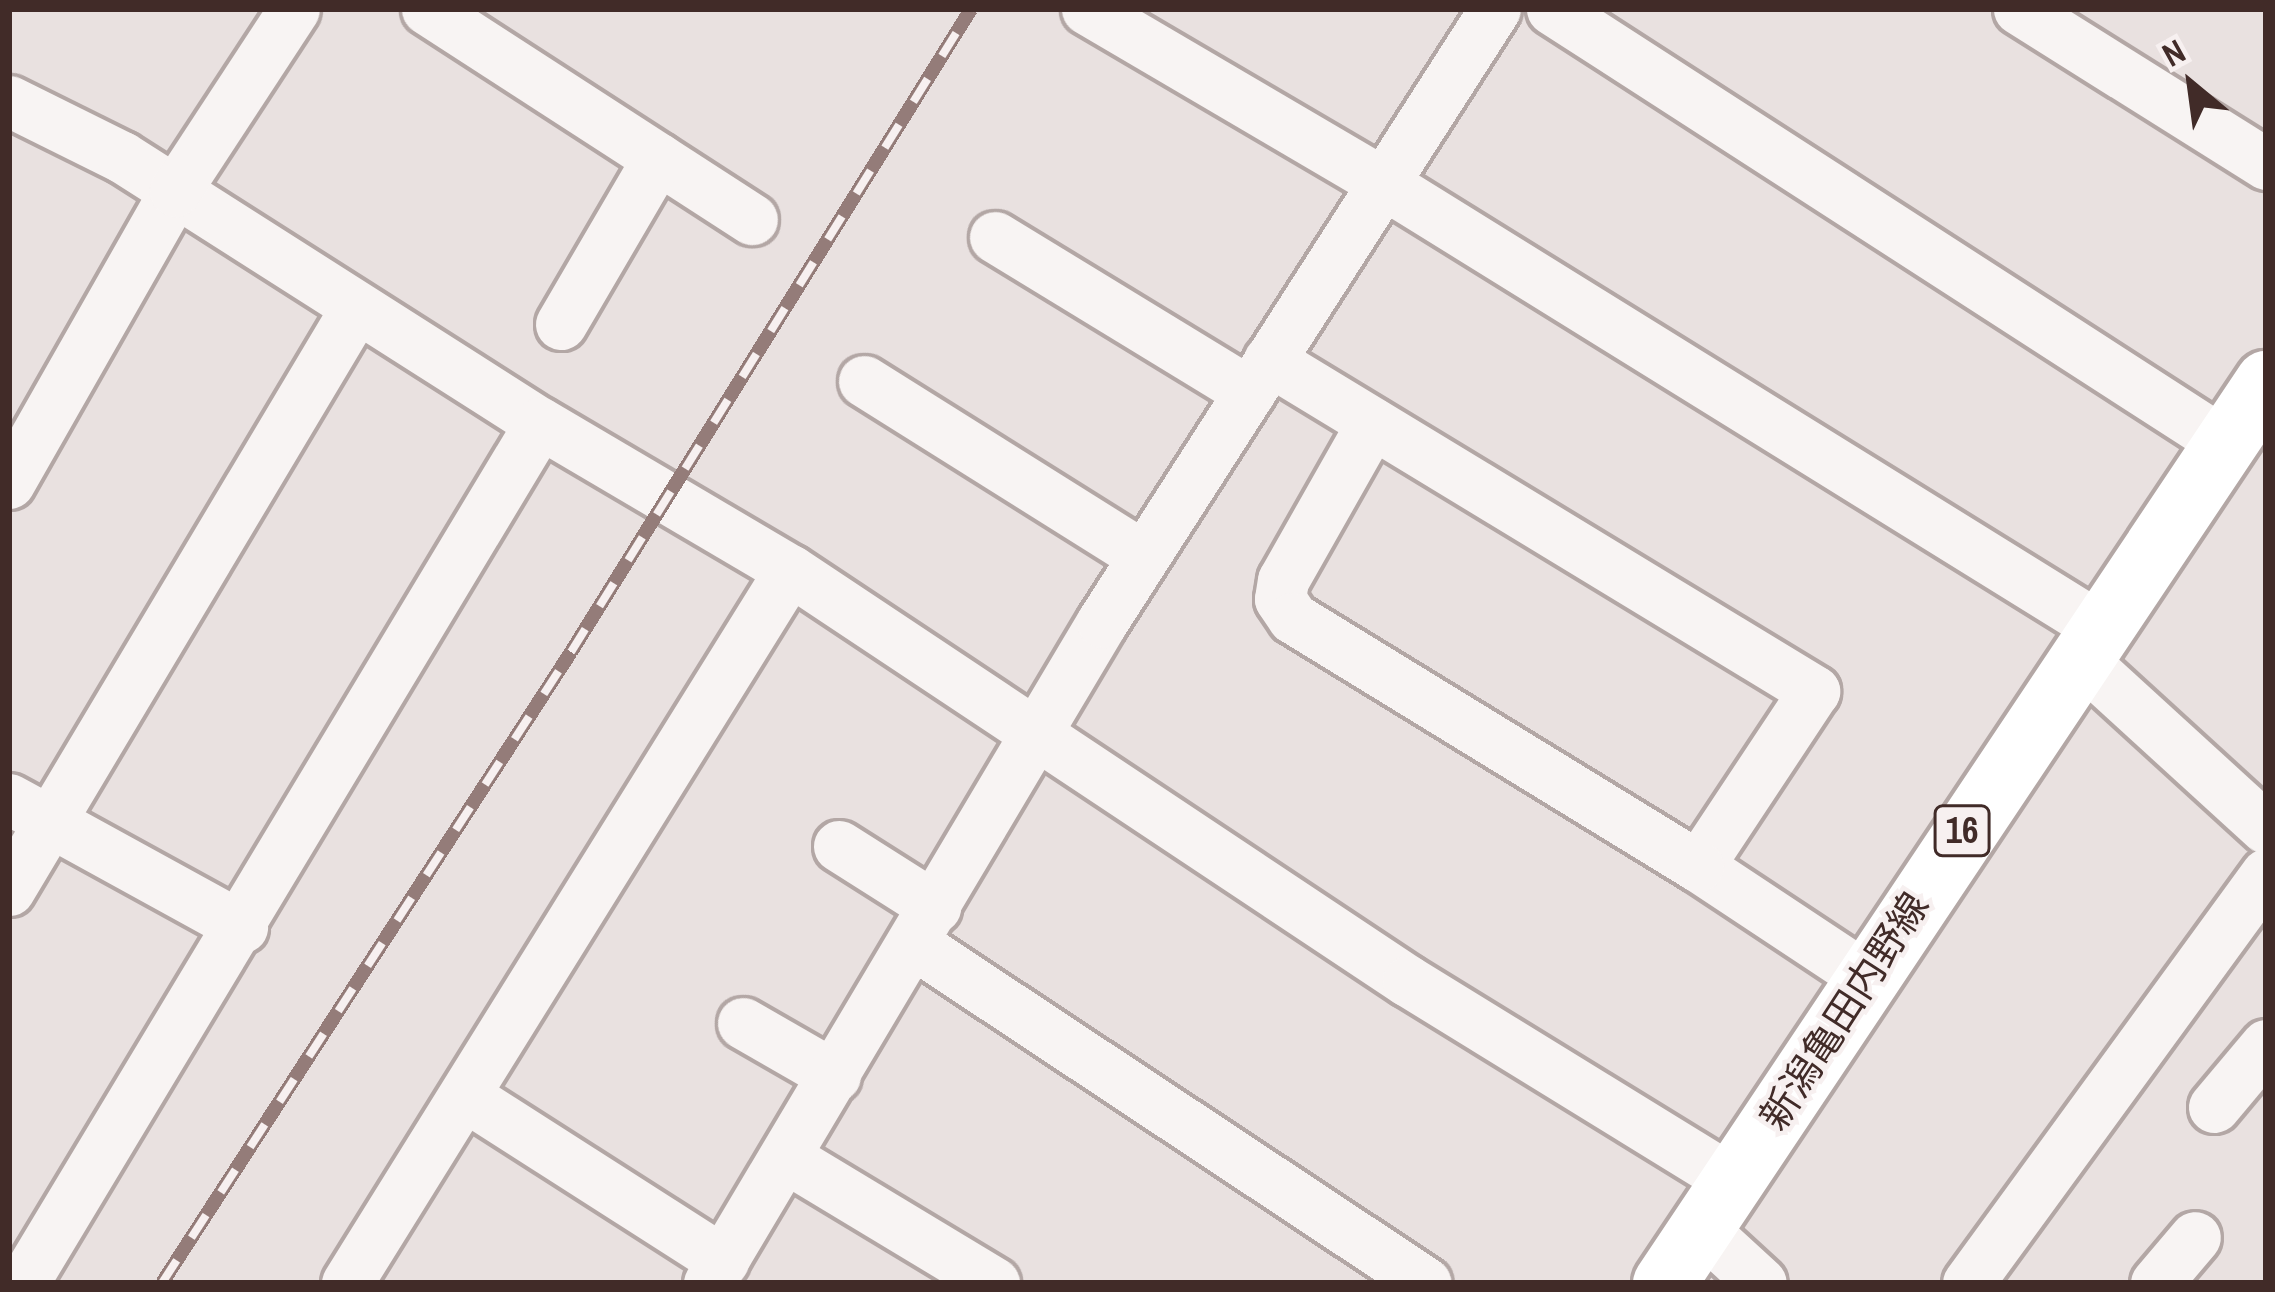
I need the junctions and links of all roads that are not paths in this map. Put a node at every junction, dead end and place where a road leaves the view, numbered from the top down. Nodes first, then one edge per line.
1 (293, 9) edge
2 (427, 9) edge
3 (1087, 9) edge
4 (1495, 9) edge
5 (1552, 9) edge
6 (2019, 9) edge
7 (9, 101) edge
8 (658, 158) junction
9 (2266, 164) edge
10 (1383, 183) junction
11 (176, 191) junction
12 (752, 219) dead end
13 (994, 237) dead end
14 (356, 308) junction
15 (561, 324) dead end
16 (1259, 376) junction
17 (864, 381) dead end
18 (2266, 382) edge
19 (540, 423) junction
20 (1372, 423) junction
21 (2226, 444) junction
22 (9, 483) edge
23 (1144, 556) junction
24 (790, 570) junction
25 (2094, 646) junction
26 (1039, 734) junction
27 (29, 811) edge
28 (2266, 828) edge
29 (839, 846) dead end
30 (1698, 866) junction
31 (2266, 874) edge
32 (9, 890) edge
33 (924, 925) junction
34 (242, 927) junction
35 (1866, 977) junction
36 (743, 1023) dead end
37 (2266, 1045) edge
38 (835, 1076) junction
39 (467, 1097) junction
40 (2214, 1107) dead end
41 (787, 1158) junction
42 (1717, 1204) junction
43 (2194, 1237) dead end
44 (716, 1272) edge
45 (23, 1283) edge
46 (347, 1283) edge
47 (994, 1283) edge
48 (1426, 1283) edge
49 (1664, 1283) edge
50 (1761, 1283) edge
51 (1968, 1283) edge
52 (2156, 1283) edge

1 - 11 street
2 - 8 street
3 - 10 street
4 - 10 street
5 - 21 street
6 - 9 street
7 - 11 street
8 - 12 street
8 - 15 street
10 - 16 street
10 - 25 street
11 - 14 street
11 - 22 street
13 - 16 street
14 - 19 street
14 - 27 street
16 - 20 street
16 - 23 street
17 - 23 street
18 - 21 main road, 新潟亀田内野線 / 16
19 - 24 street
19 - 34 street
20 - 30 street
20 - 30 street
21 - 25 main road, 新潟亀田内野線 / 16
23 - 26 street
24 - 26 street
24 - 39 street
25 - 28 street
25 - 35 main road, 新潟亀田内野線 / 16
26 - 33 street
26 - 42 street
27 - 32 street
27 - 34 street
29 - 33 street
30 - 35 street
31 - 51 street
33 - 38 street
33 - 48 street
34 - 45 street
35 - 42 main road, 新潟亀田内野線 / 16
36 - 38 street
37 - 40 street
38 - 41 street
39 - 44 street
39 - 46 street
41 - 44 street
41 - 47 street
42 - 49 main road, 新潟亀田内野線 / 16
42 - 50 street
43 - 52 street

